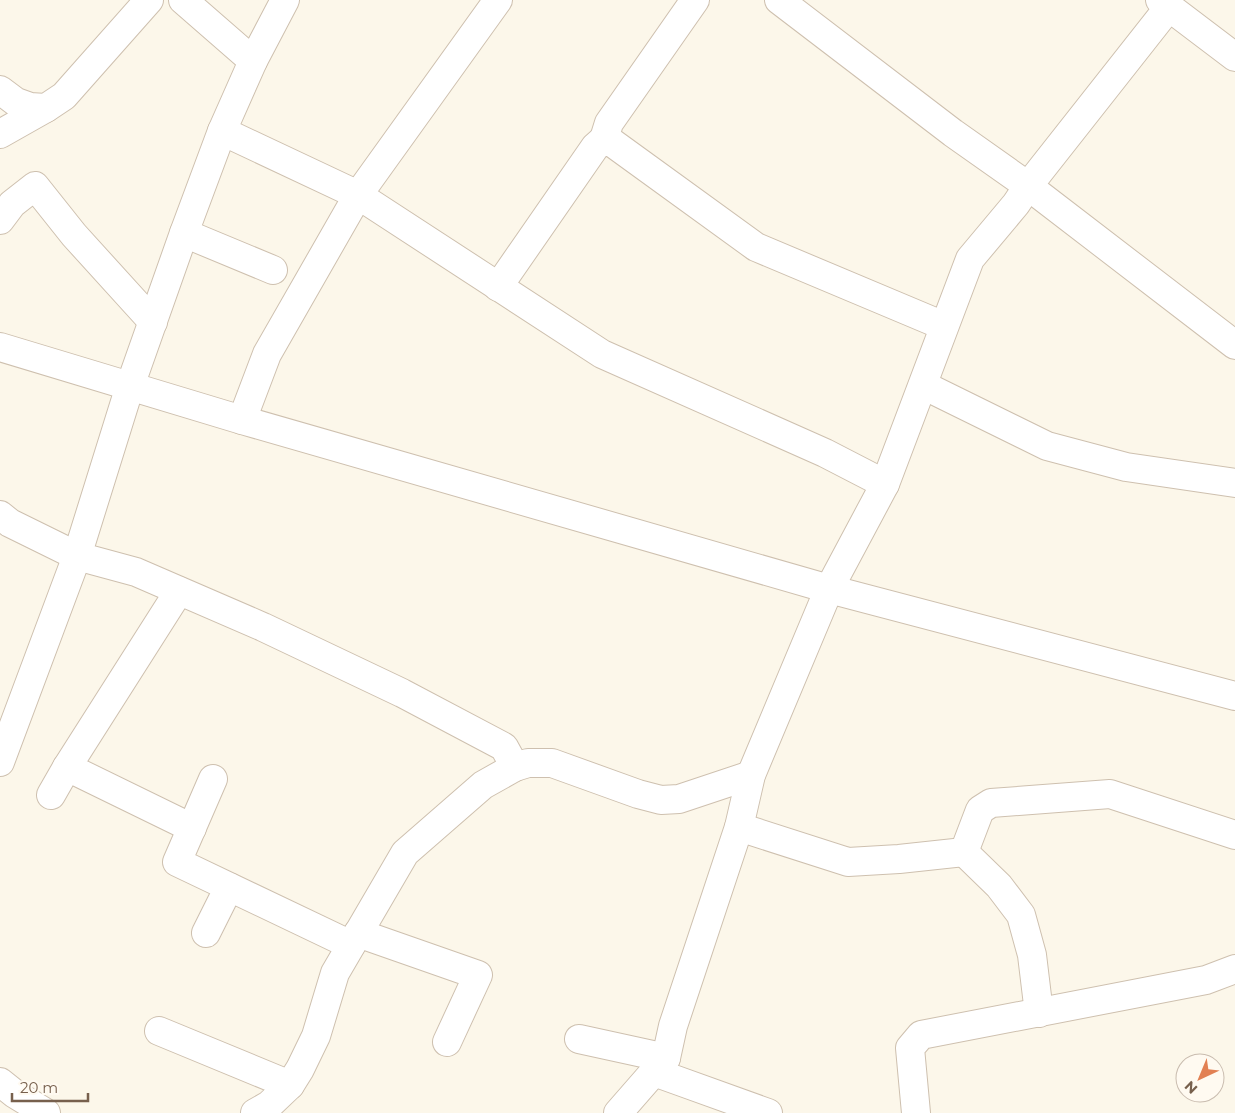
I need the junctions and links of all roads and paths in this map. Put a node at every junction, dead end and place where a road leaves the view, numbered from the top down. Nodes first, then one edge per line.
1 (150, 0) edge
2 (183, 0) edge
3 (285, 0) edge
4 (498, 0) edge
5 (695, 0) edge
6 (779, 0) edge
7 (1164, 3) edge
8 (1235, 57) edge
9 (253, 61) junction
10 (0, 90) edge
11 (46, 108) junction
12 (222, 131) junction
13 (0, 134) edge
14 (604, 139) junction
15 (1028, 186) junction
16 (358, 195) junction
17 (0, 220) edge
18 (184, 233) junction
19 (273, 270) dead end
20 (498, 287) junction
21 (152, 322) junction
22 (944, 326) junction
23 (1235, 345) edge
24 (0, 347) edge
25 (130, 386) junction
26 (923, 386) junction
27 (242, 420) junction
28 (1235, 483) edge
29 (885, 484) junction
30 (3, 525) edge
31 (77, 556) junction
32 (829, 589) junction
33 (179, 591) junction
34 (1235, 696) edge
35 (2, 753) edge
36 (67, 767) junction
37 (515, 767) junction
38 (751, 775) junction
39 (213, 779) dead end
40 (51, 795) dead end
41 (739, 827) junction
42 (192, 828) junction
43 (1235, 836) edge
44 (964, 852) junction
45 (229, 887) junction
46 (206, 933) dead end
47 (355, 939) junction
48 (1235, 969) edge
49 (1039, 1013) junction
50 (159, 1031) dead end
51 (579, 1039) dead end
52 (447, 1042) dead end
53 (660, 1065) junction
54 (290, 1085) junction
55 (7, 1096) edge
56 (46, 1113) edge
57 (255, 1113) edge
58 (618, 1113) edge
59 (768, 1113) edge
60 (916, 1113) edge

1 - 11 street
2 - 9 street
3 - 9 street
4 - 16 street
5 - 14 street
6 - 15 street
7 - 8 street
7 - 15 street
9 - 12 street
10 - 11 street
11 - 13 street
12 - 16 street
12 - 18 street
14 - 20 street
14 - 22 street
15 - 22 street
15 - 23 street
16 - 20 street
16 - 27 street
17 - 21 street
18 - 19 street
18 - 21 street
20 - 29 street
21 - 25 street
22 - 26 street
24 - 25 street
25 - 27 street
25 - 31 street
26 - 28 street
26 - 29 street
27 - 32 street
29 - 32 street
30 - 31 street
31 - 33 street
31 - 35 street
32 - 34 street
32 - 38 street
33 - 36 street
33 - 37 street
36 - 40 street
36 - 42 street
37 - 38 street
37 - 47 street
38 - 41 street
39 - 42 street
41 - 44 street
41 - 53 street
42 - 45 street
43 - 44 street
44 - 49 street
45 - 46 street
45 - 47 street
47 - 52 street
47 - 54 street
48 - 49 street
49 - 60 street
50 - 54 street
51 - 53 street
53 - 58 street
53 - 59 street
54 - 57 street
55 - 56 street

